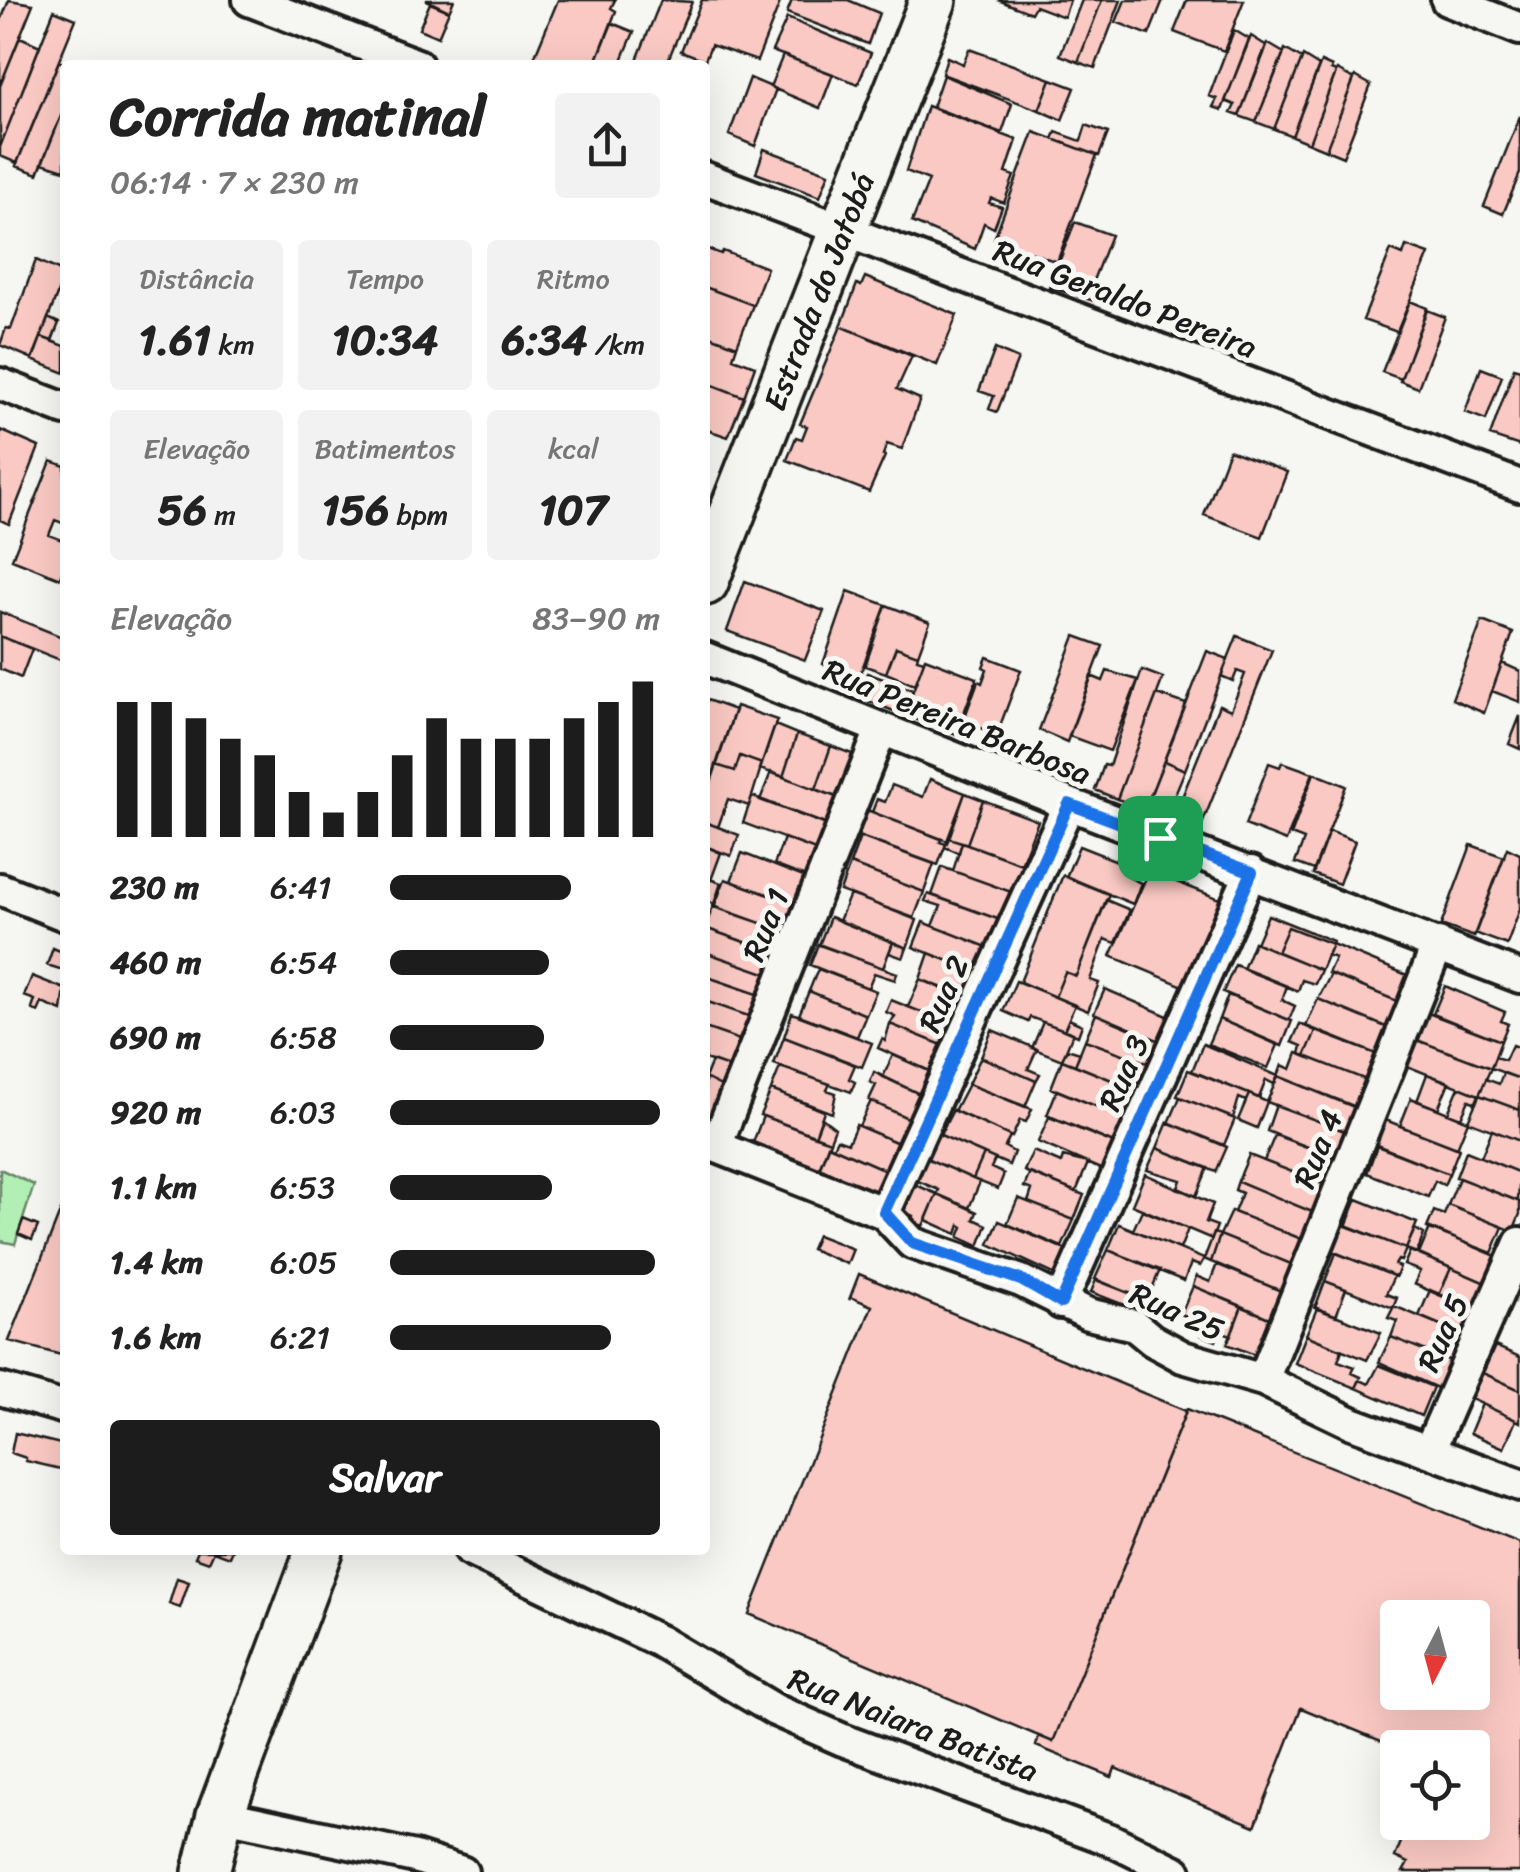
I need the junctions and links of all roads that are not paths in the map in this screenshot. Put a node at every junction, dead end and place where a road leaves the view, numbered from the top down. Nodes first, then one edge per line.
1 (250, 0) edge
2 (934, 0) edge
3 (1447, 0) edge
4 (1520, 28) edge
5 (404, 60) edge
6 (710, 180) edge
7 (840, 231) junction
8 (0, 384) edge
9 (60, 407) edge
10 (1520, 486) edge
11 (710, 569) edge
12 (710, 660) edge
13 (881, 730) junction
14 (1069, 804) junction
15 (1252, 872) junction
16 (0, 889) edge
17 (60, 913) edge
18 (1438, 944) junction
19 (1520, 977) edge
20 (710, 1144) edge
21 (884, 1212) junction
22 (1520, 1243) edge
23 (1061, 1303) junction
24 (1263, 1380) junction
25 (0, 1389) edge
26 (60, 1407) edge
27 (1429, 1450) junction
28 (1520, 1486) edge
29 (317, 1555) edge
30 (480, 1555) edge
31 (220, 1815) junction
32 (206, 1872) edge
33 (462, 1872) edge
34 (1176, 1872) edge

1 - 5 street
2 - 7 street, Estrada do Jatobá
3 - 4 street
6 - 7 street, Rua Geraldo Pereira
7 - 10 street, Rua Geraldo Pereira
7 - 11 street, Estrada do Jatobá
8 - 9 street
12 - 13 street, Rua Pereira Barbosa
13 - 14 street, Rua Pereira Barbosa
13 - 20 street, Rua 1
14 - 15 street, Rua Pereira Barbosa
14 - 21 street, Rua 2
15 - 18 street, Rua Pereira Barbosa
15 - 23 street, Rua 3
16 - 17 street
18 - 19 street, Rua Pereira Barbosa
18 - 24 street, Rua 4
20 - 21 street, Rua 25
21 - 23 street, Rua 25
22 - 27 street, Rua 5
23 - 24 street, Rua 25
24 - 27 street, Rua 25
25 - 26 street
27 - 28 street, Rua 25
29 - 31 street
30 - 34 street, Rua Naiara Batista
31 - 32 street
31 - 33 street

